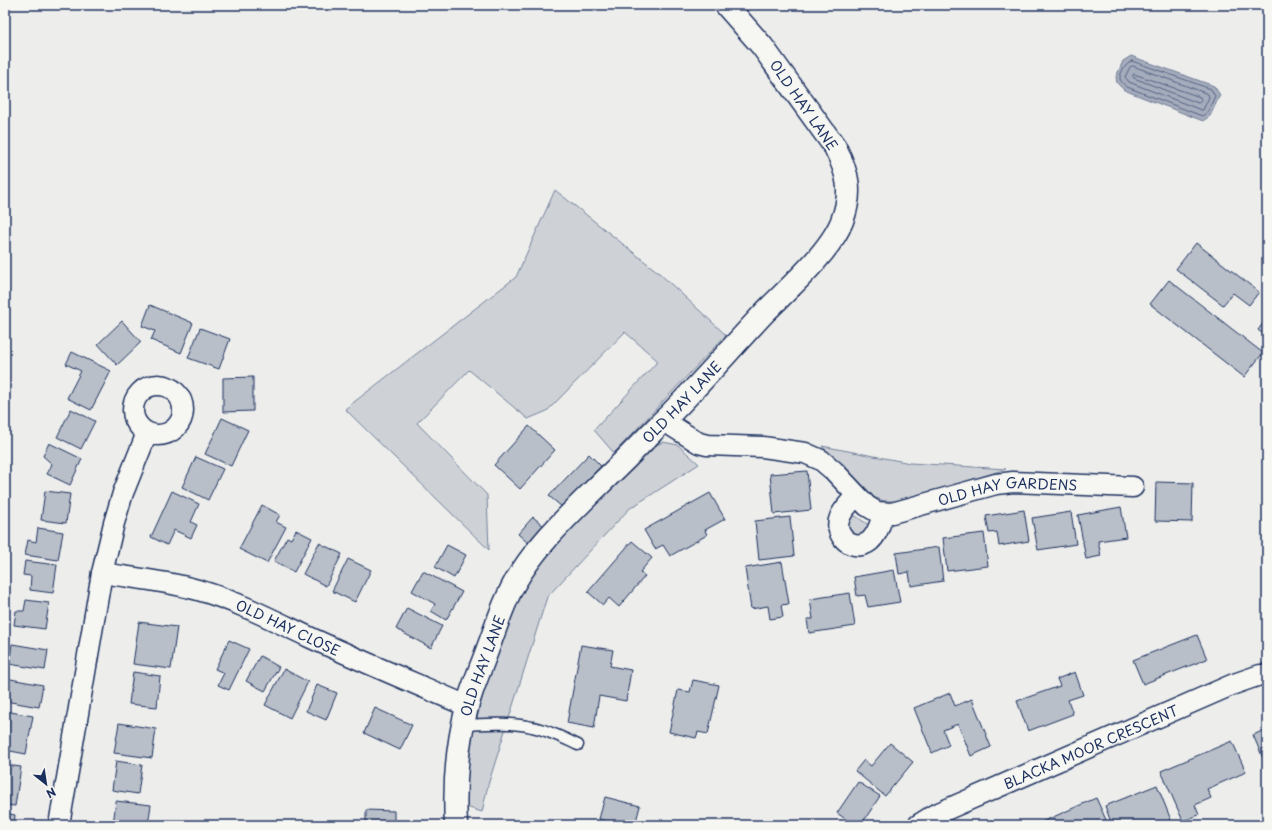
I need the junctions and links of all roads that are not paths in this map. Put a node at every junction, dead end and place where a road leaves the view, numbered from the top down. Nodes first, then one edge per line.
1 (726, 5) edge
2 (664, 421) junction
3 (147, 433) dead end
4 (1133, 487) dead end
5 (856, 495) junction
6 (884, 513) junction
7 (102, 573) junction
8 (1267, 675) edge
9 (465, 716) junction
10 (578, 745) dead end
11 (59, 825) edge
12 (456, 825) edge
13 (918, 825) edge

1 - 2 street, OLD HAY LANE
2 - 5 street
2 - 9 street, OLD HAY LANE
3 - 7 street
4 - 6 street, OLD HAY GARDENS
5 - 6 street
5 - 6 street
7 - 9 street, OLD HAY CLOSE
7 - 11 street
8 - 13 street, BLACKA MOOR CRESCENT
9 - 10 lane
9 - 12 street, OLD HAY LANE

